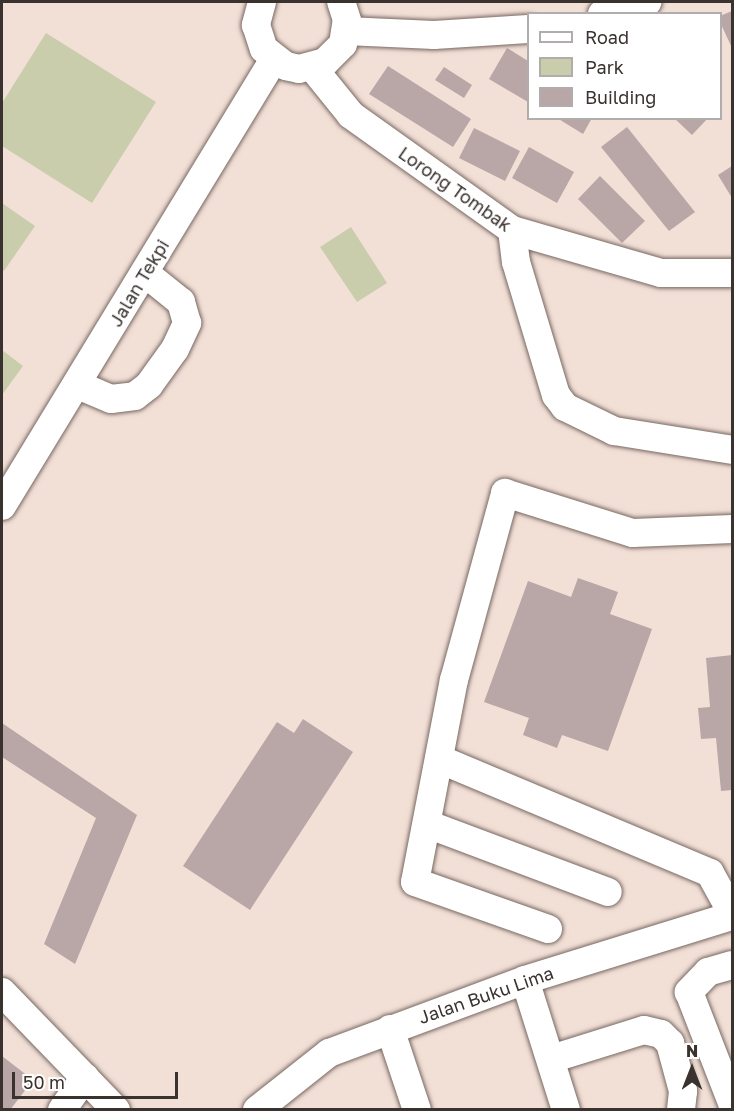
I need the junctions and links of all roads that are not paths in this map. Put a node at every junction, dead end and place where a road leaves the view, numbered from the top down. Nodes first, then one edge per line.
1 (262, 2) edge
2 (647, 2) edge
3 (345, 11) edge
4 (610, 12) edge
5 (527, 29) edge
6 (274, 59) junction
7 (313, 68) junction
8 (512, 230) junction
9 (145, 273) junction
10 (732, 273) edge
11 (78, 385) junction
12 (732, 450) edge
13 (2, 506) edge
14 (732, 528) edge
15 (439, 759) junction
16 (427, 824) junction
17 (608, 892) dead end
18 (732, 915) edge
19 (548, 929) dead end
20 (732, 965) edge
21 (525, 980) junction
22 (2, 992) edge
23 (390, 1029) junction
24 (550, 1059) junction
25 (85, 1077) junction
26 (732, 1103) edge
27 (267, 1107) edge
28 (62, 1110) edge
29 (116, 1110) edge
30 (417, 1110) edge
31 (566, 1110) edge
32 (681, 1110) edge

1 - 6 street
2 - 4 street
3 - 5 street
3 - 7 street
6 - 7 street
6 - 9 street, Jalan Tekpi
7 - 8 street, Lorong Tombak
8 - 10 street, Lorong Tombak
8 - 12 street
9 - 11 street, Jalan Tekpi
9 - 11 street
11 - 13 street, Jalan Tekpi
14 - 15 street
15 - 16 street
15 - 18 street
16 - 17 street
16 - 19 street
18 - 21 street, Jalan Buku Lima
20 - 26 street
21 - 23 street, Jalan Buku Lima
21 - 24 street
22 - 25 street
23 - 27 street, Jalan Buku Lima
23 - 30 street
24 - 31 street
24 - 32 street
25 - 28 street
25 - 29 street

